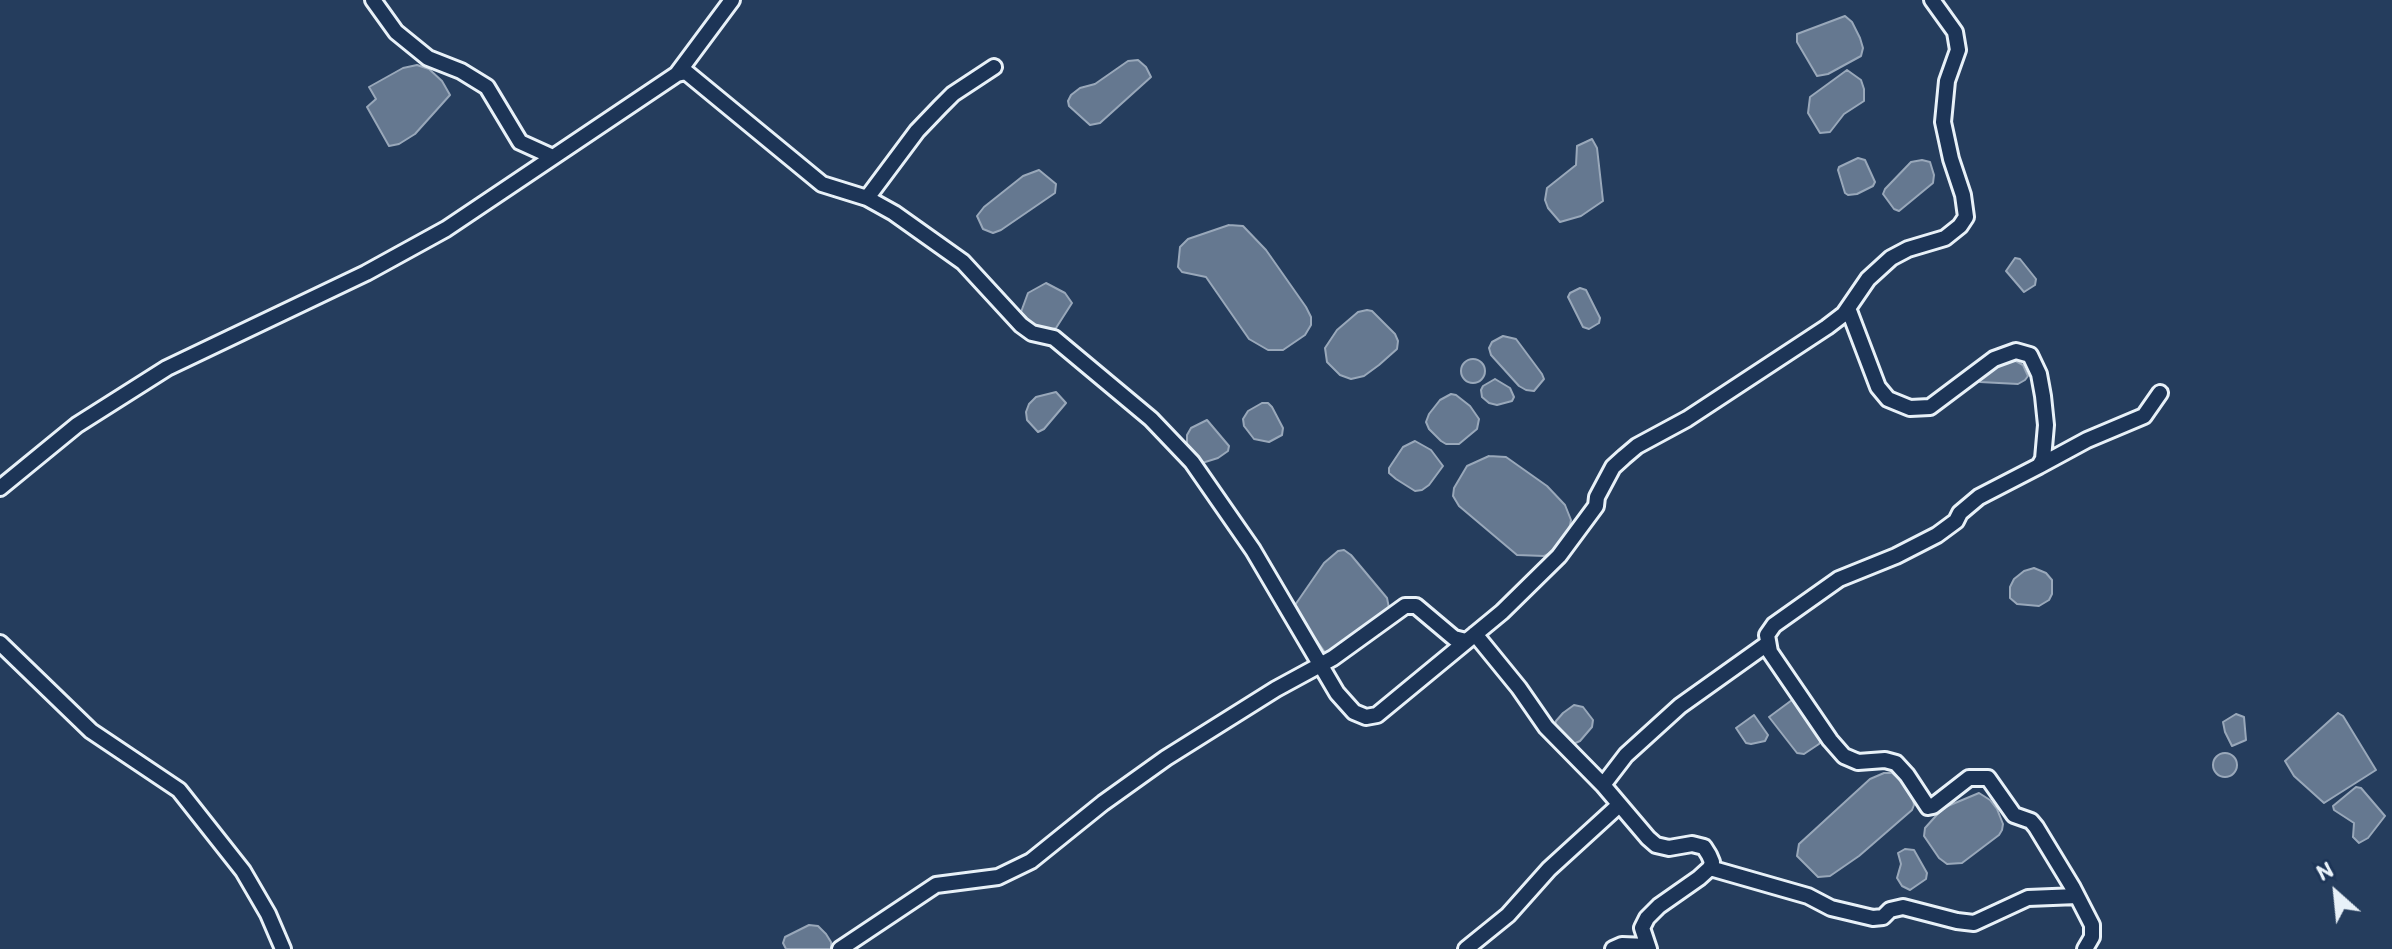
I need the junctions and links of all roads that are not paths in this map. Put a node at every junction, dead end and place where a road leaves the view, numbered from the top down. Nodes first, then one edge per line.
1 (373, 0) edge
2 (732, 0) edge
3 (1932, 0) edge
4 (994, 67) dead end
5 (677, 74) junction
6 (553, 157) junction
7 (867, 198) junction
8 (1848, 308) junction
9 (2160, 393) dead end
10 (2039, 466) junction
11 (0, 488) edge
12 (1470, 638) junction
13 (0, 643) edge
14 (1767, 644) junction
15 (1320, 665) junction
16 (1603, 785) junction
17 (1618, 806) junction
18 (1710, 868) junction
19 (2077, 896) junction
20 (1648, 948) edge
21 (283, 949) edge
22 (840, 949) edge
23 (1466, 949) edge
24 (1613, 949) edge
25 (2085, 949) edge

1 - 6 street
2 - 5 street
3 - 8 street
4 - 7 street
5 - 6 street
5 - 7 street
6 - 11 street
7 - 15 street
8 - 10 street
8 - 12 street
9 - 10 street
10 - 14 street
12 - 15 street
12 - 15 street
12 - 16 street
13 - 21 street
14 - 16 street
14 - 19 street
15 - 22 street
16 - 17 street
17 - 18 street
17 - 23 street
18 - 19 street
18 - 20 street
19 - 25 street
20 - 24 street

